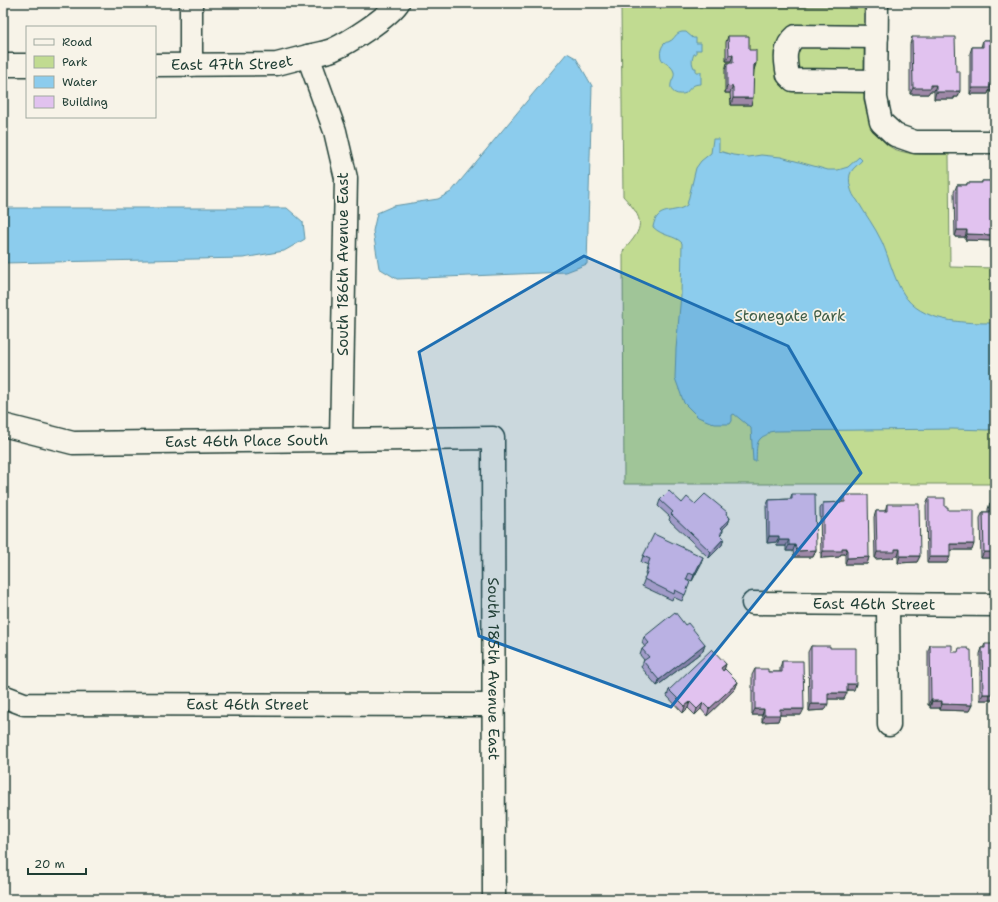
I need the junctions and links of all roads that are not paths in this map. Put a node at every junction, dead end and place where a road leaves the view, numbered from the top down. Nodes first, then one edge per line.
1 (191, 3) edge
2 (398, 3) edge
3 (877, 3) edge
4 (876, 37) junction
5 (308, 56) junction
6 (3, 65) edge
7 (26, 65) edge
8 (156, 65) edge
9 (191, 66) junction
10 (876, 81) junction
11 (995, 142) edge
12 (3, 425) edge
13 (493, 438) joint
14 (341, 440) junction
15 (753, 603) dead end
16 (888, 605) junction
17 (995, 605) edge
18 (3, 696) edge
19 (494, 705) junction
20 (888, 725) dead end
21 (494, 899) edge

1 - 9 street
2 - 5 street
3 - 4 street
4 - 10 street
4 - 10 street
5 - 9 street, East 47th Street
5 - 14 street, South 186th Avenue East
6 - 7 street
8 - 9 street, East 47th Street
10 - 11 street
12 - 14 street, East 46th Place South
13 - 14 street, East 46th Place South
13 - 19 street, South 185th Avenue East
15 - 16 street, East 46th Street
16 - 17 street, East 46th Street
16 - 20 street
18 - 19 street, East 46th Street
19 - 21 street, South 185th Avenue East

